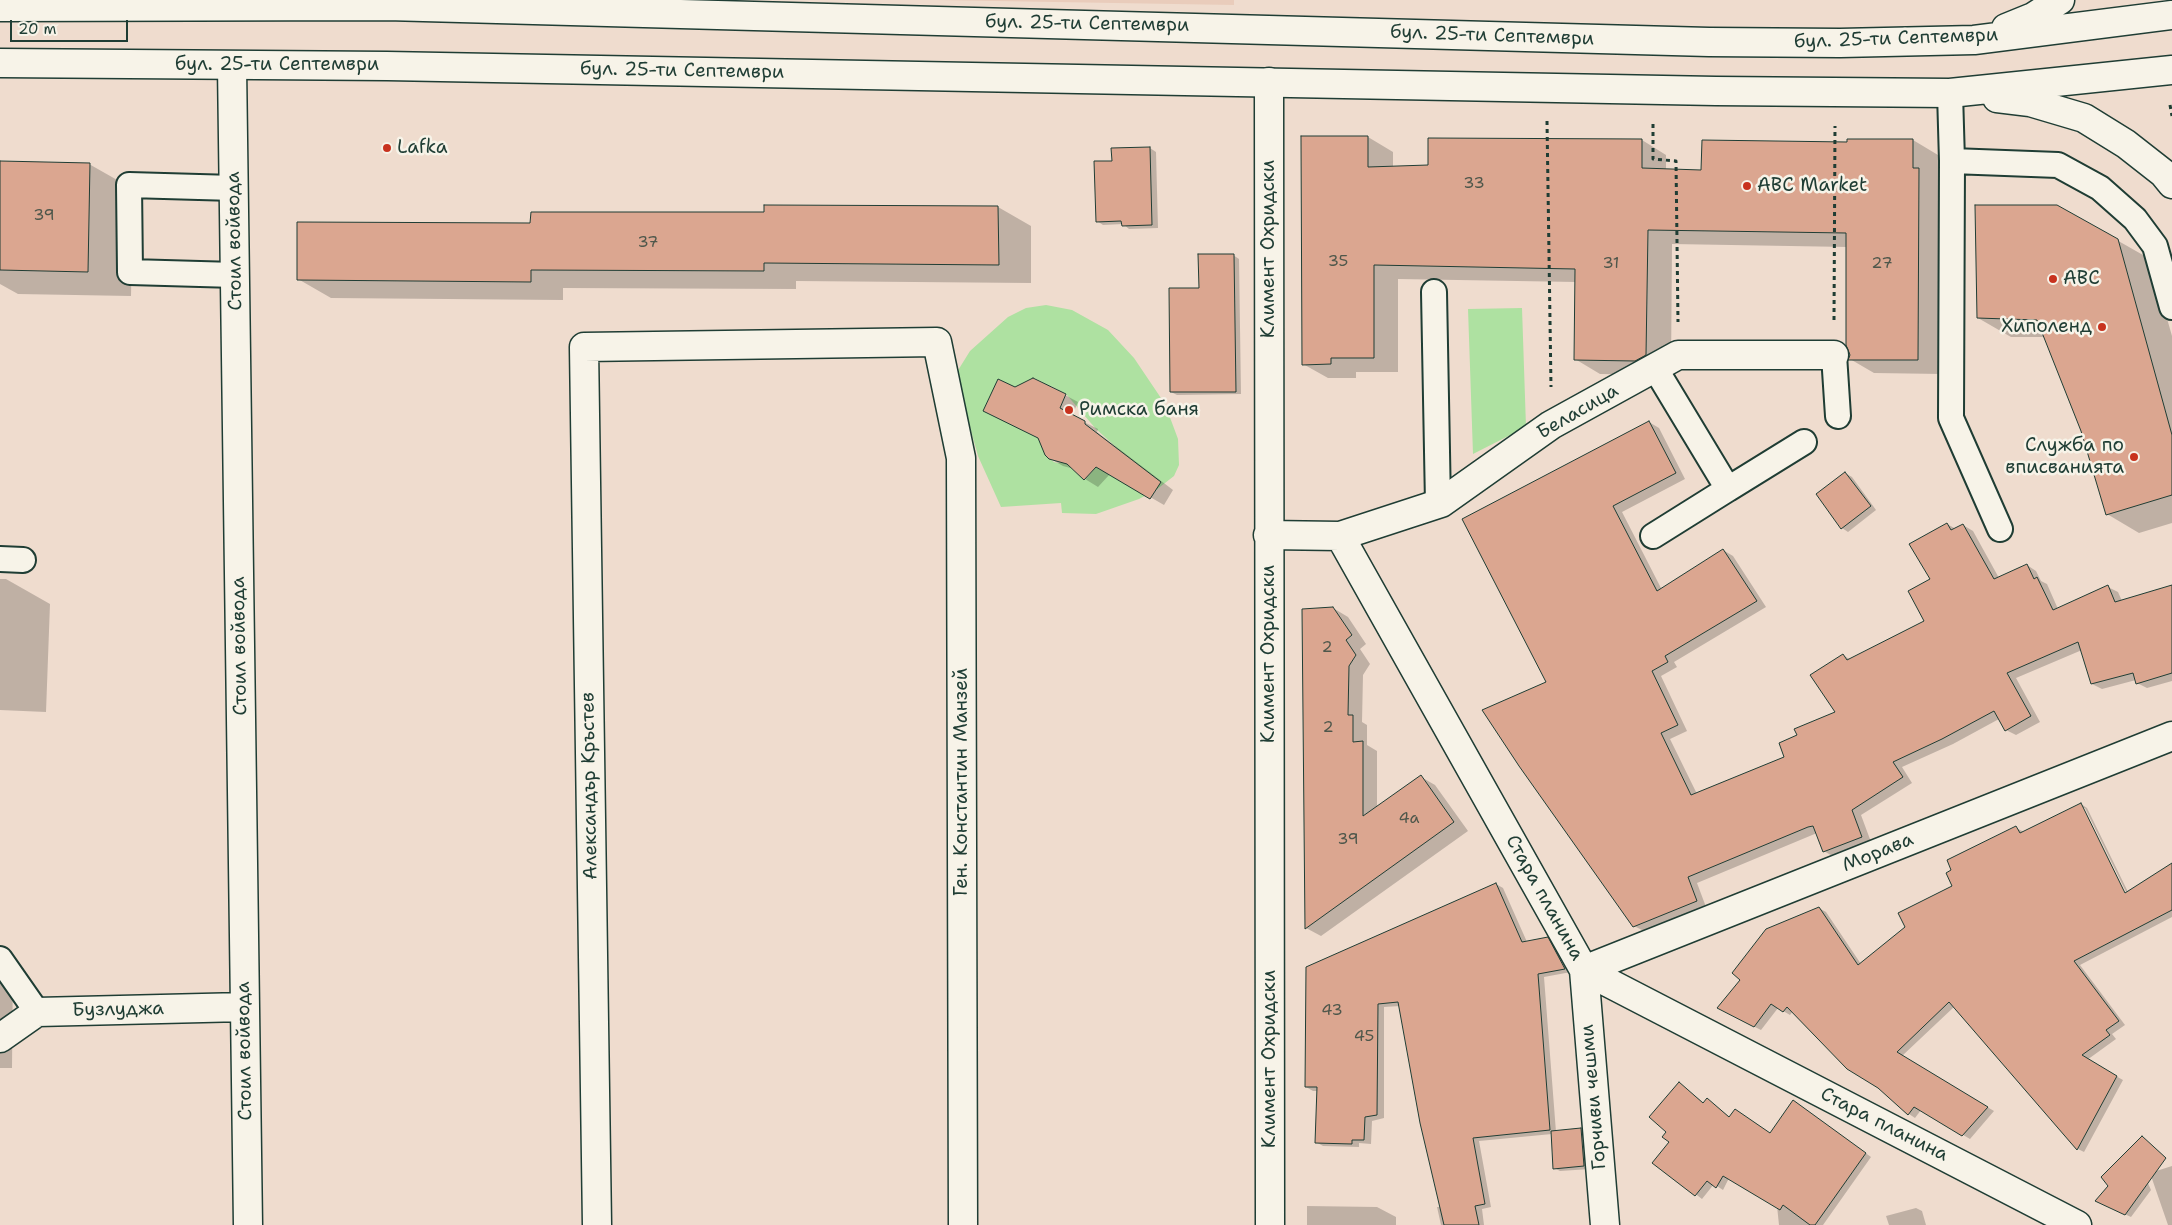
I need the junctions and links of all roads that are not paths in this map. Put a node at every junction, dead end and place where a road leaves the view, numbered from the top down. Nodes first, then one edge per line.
1 (2060, 0) edge
2 (0, 7) edge
3 (2172, 15) edge
4 (1974, 40) junction
5 (0, 63) edge
6 (232, 66) junction
7 (2172, 70) edge
8 (1269, 82) junction
9 (1950, 93) junction
10 (1952, 161) junction
11 (2172, 184) edge
12 (234, 188) junction
13 (235, 275) junction
14 (1434, 292) dead end
15 (2172, 307) edge
16 (937, 342) joint
17 (1834, 356) joint
18 (1667, 361) junction
19 (1838, 416) dead end
20 (1804, 442) dead end
21 (1728, 489) junction
22 (1438, 504) junction
23 (2000, 529) dead end
24 (1268, 535) junction
25 (1340, 536) junction
26 (1654, 536) dead end
27 (2172, 736) edge
28 (0, 959) edge
29 (1584, 970) junction
30 (244, 1007) junction
31 (37, 1012) junction
32 (0, 1038) edge
33 (248, 1225) edge
34 (596, 1225) edge
35 (963, 1225) edge
36 (1270, 1225) edge
37 (1605, 1225) edge
38 (2077, 1225) edge

1 - 4 street
2 - 4 street, бул. 25-ти Септември
3 - 4 street, бул. 25-ти Септември
5 - 6 street, бул. 25-ти Септември
6 - 8 street, бул. 25-ти Септември
6 - 12 street, Стоил войвода
7 - 9 street, бул. 25-ти Септември
8 - 9 street, бул. 25-ти Септември
8 - 24 street, Климент Охридски
9 - 10 lane
9 - 11 street
10 - 15 lane
10 - 23 lane
12 - 13 street, Стоил войвода
12 - 13 lane
13 - 30 street, Стоил войвода
14 - 22 lane
16 - 34 street, Александър Кръстев
16 - 35 street, Ген. Константин Манзей
17 - 18 street, Беласица
17 - 19 lane
18 - 21 lane
18 - 22 street, Беласица
20 - 21 lane
21 - 26 lane
22 - 25 street, Беласица
24 - 25 street
24 - 36 street, Климент Охридски
25 - 29 street, Стара планина
27 - 29 street, Морава
28 - 31 lane
29 - 37 street, Горчиви чешми
29 - 38 street, Стара планина
30 - 31 street, Бузлуджа
30 - 33 street, Стоил войвода
31 - 32 street

